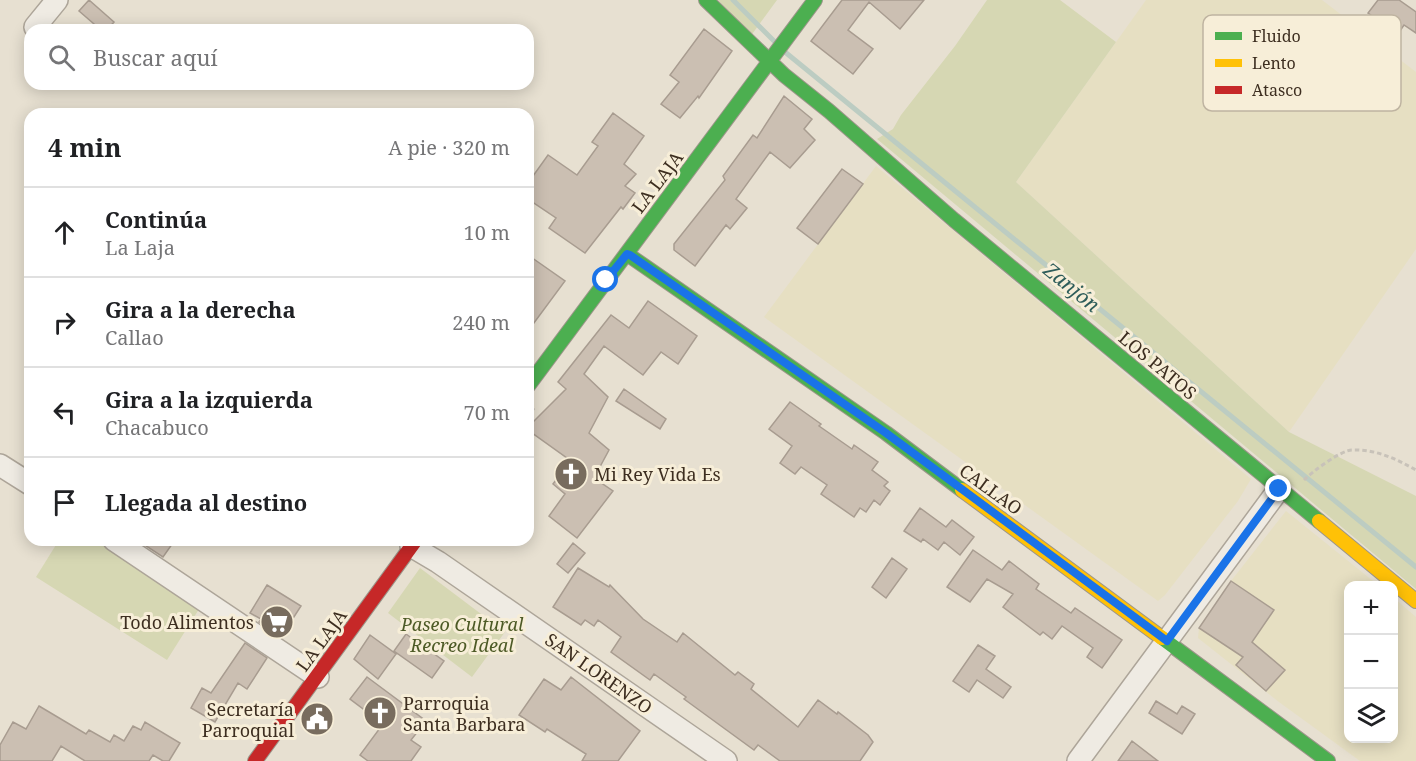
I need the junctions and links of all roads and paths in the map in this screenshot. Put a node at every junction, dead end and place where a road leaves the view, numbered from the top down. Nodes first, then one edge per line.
1 (57, 0) edge
2 (706, 0) edge
3 (815, 0) edge
4 (37, 24) edge
5 (769, 61) junction
6 (627, 254) junction
7 (534, 378) edge
8 (0, 465) edge
9 (1416, 470) edge
10 (24, 480) edge
11 (1284, 493) junction
12 (123, 546) edge
13 (411, 546) edge
14 (417, 546) edge
15 (1416, 601) edge
16 (1167, 641) junction
17 (318, 676) junction
18 (255, 761) edge
19 (726, 761) edge
20 (1078, 761) edge
21 (1328, 761) edge

1 - 4 street
2 - 5 street, LOS PATOS
3 - 5 street, LA LAJA
5 - 6 street, LA LAJA
5 - 11 street, LOS PATOS
6 - 7 street, LA LAJA
6 - 16 street, CALLAO
8 - 10 street
9 - 11 path
11 - 15 street, LOS PATOS
11 - 16 street
12 - 17 street
13 - 17 street, LA LAJA
14 - 19 street, SAN LORENZO
16 - 20 street
16 - 21 street, CALLAO
17 - 18 street, LA LAJA

